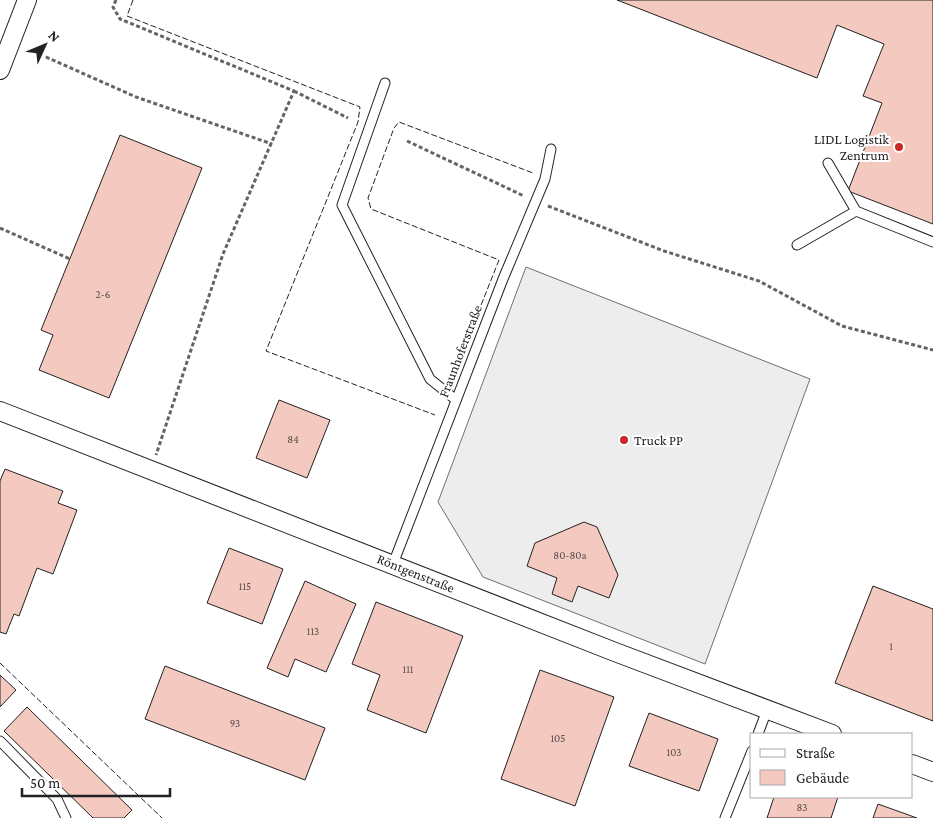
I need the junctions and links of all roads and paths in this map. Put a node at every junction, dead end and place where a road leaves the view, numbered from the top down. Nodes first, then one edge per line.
1 (27, 0) edge
2 (116, 0) edge
3 (11, 42) junction
4 (0, 70) edge
5 (385, 83) dead end
6 (294, 91) junction
7 (348, 118) dead end
8 (407, 141) dead end
9 (272, 144) junction
10 (551, 149) dead end
11 (828, 163) dead end
12 (536, 202) junction
13 (856, 211) junction
14 (0, 228) edge
15 (933, 242) edge
16 (797, 244) dead end
17 (70, 259) dead end
18 (933, 350) edge
19 (456, 400) junction
20 (0, 411) edge
21 (152, 470) junction
22 (393, 564) junction
23 (767, 710) junction
24 (758, 733) edge
25 (829, 733) edge
26 (0, 741) edge
27 (750, 756) edge
28 (913, 764) edge
29 (933, 772) edge
30 (66, 818) edge
31 (725, 818) edge

1 - 3 street
2 - 6 path
3 - 4 street
3 - 9 path
5 - 19 lane
6 - 7 path
6 - 9 path
8 - 12 path
9 - 21 path
10 - 12 lane, Fraunhoferstraße
11 - 13 lane
12 - 18 path
12 - 19 lane, Fraunhoferstraße
13 - 15 lane
13 - 16 lane
14 - 17 path
19 - 22 lane, Fraunhoferstraße
20 - 21 street, Röntgenstraße
21 - 22 street, Röntgenstraße
22 - 23 street, Röntgenstraße
23 - 24 lane
23 - 25 street, Röntgenstraße
26 - 30 lane
27 - 31 lane
28 - 29 street

